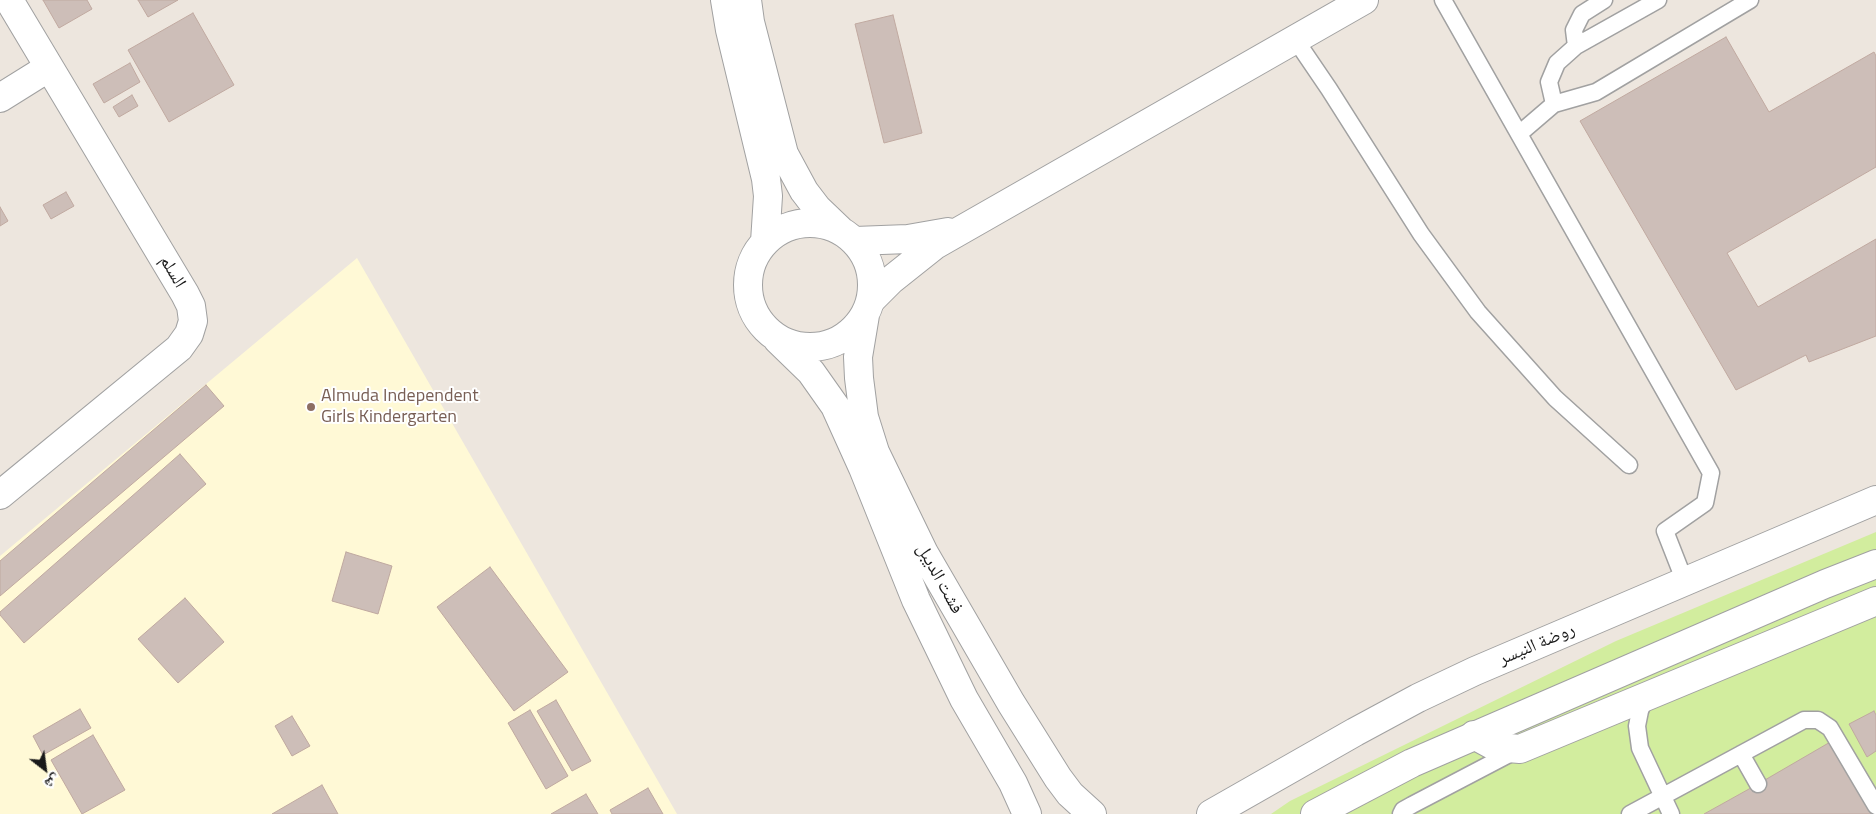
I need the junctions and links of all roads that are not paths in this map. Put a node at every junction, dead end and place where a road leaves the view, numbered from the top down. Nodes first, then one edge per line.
1 (9, 0) edge
2 (725, 0) edge
3 (746, 0) edge
4 (1364, 0) edge
5 (1443, 0) edge
6 (1604, 0) edge
7 (1658, 0) edge
8 (1750, 0) edge
9 (1295, 39) junction
10 (1576, 46) junction
11 (48, 68) junction
12 (0, 98) edge
13 (1554, 104) junction
14 (1519, 134) junction
15 (960, 230) junction
16 (847, 236) junction
17 (765, 242) junction
18 (868, 308) junction
19 (778, 340) junction
20 (1629, 465) dead end
21 (0, 495) edge
22 (1876, 500) edge
23 (1876, 564) edge
24 (1685, 582) junction
25 (1876, 601) edge
26 (1850, 611) junction
27 (1876, 616) edge
28 (1645, 698) junction
29 (1474, 735) junction
30 (1520, 749) junction
31 (1741, 754) junction
32 (1758, 784) dead end
33 (1662, 796) junction
34 (1876, 806) edge
35 (1026, 814) edge
36 (1092, 814) edge
37 (1211, 814) edge
38 (1315, 814) edge
39 (1401, 814) edge
40 (1630, 814) edge
41 (1671, 814) edge

1 - 11 street, السلم
2 - 17 street
3 - 16 street
4 - 9 street
5 - 14 lane
6 - 10 lane
7 - 10 lane
8 - 13 lane
9 - 15 street
9 - 20 lane
10 - 13 lane
11 - 12 street
11 - 21 street, السلم
13 - 14 lane
14 - 24 lane
15 - 16 street
15 - 18 street
16 - 17 street
16 - 18 street
17 - 19 street
18 - 19 street
18 - 36 street, فشت الديبل
19 - 35 street, فشت الديبل
22 - 24 street, روضة النيسر
23 - 29 street
24 - 37 street, روضة النيسر
25 - 26 street
26 - 27 street
26 - 28 street
28 - 30 street
28 - 33 lane
29 - 30 street
29 - 38 street
30 - 39 lane
31 - 32 lane
31 - 33 lane
31 - 34 lane
33 - 40 lane
33 - 41 lane

